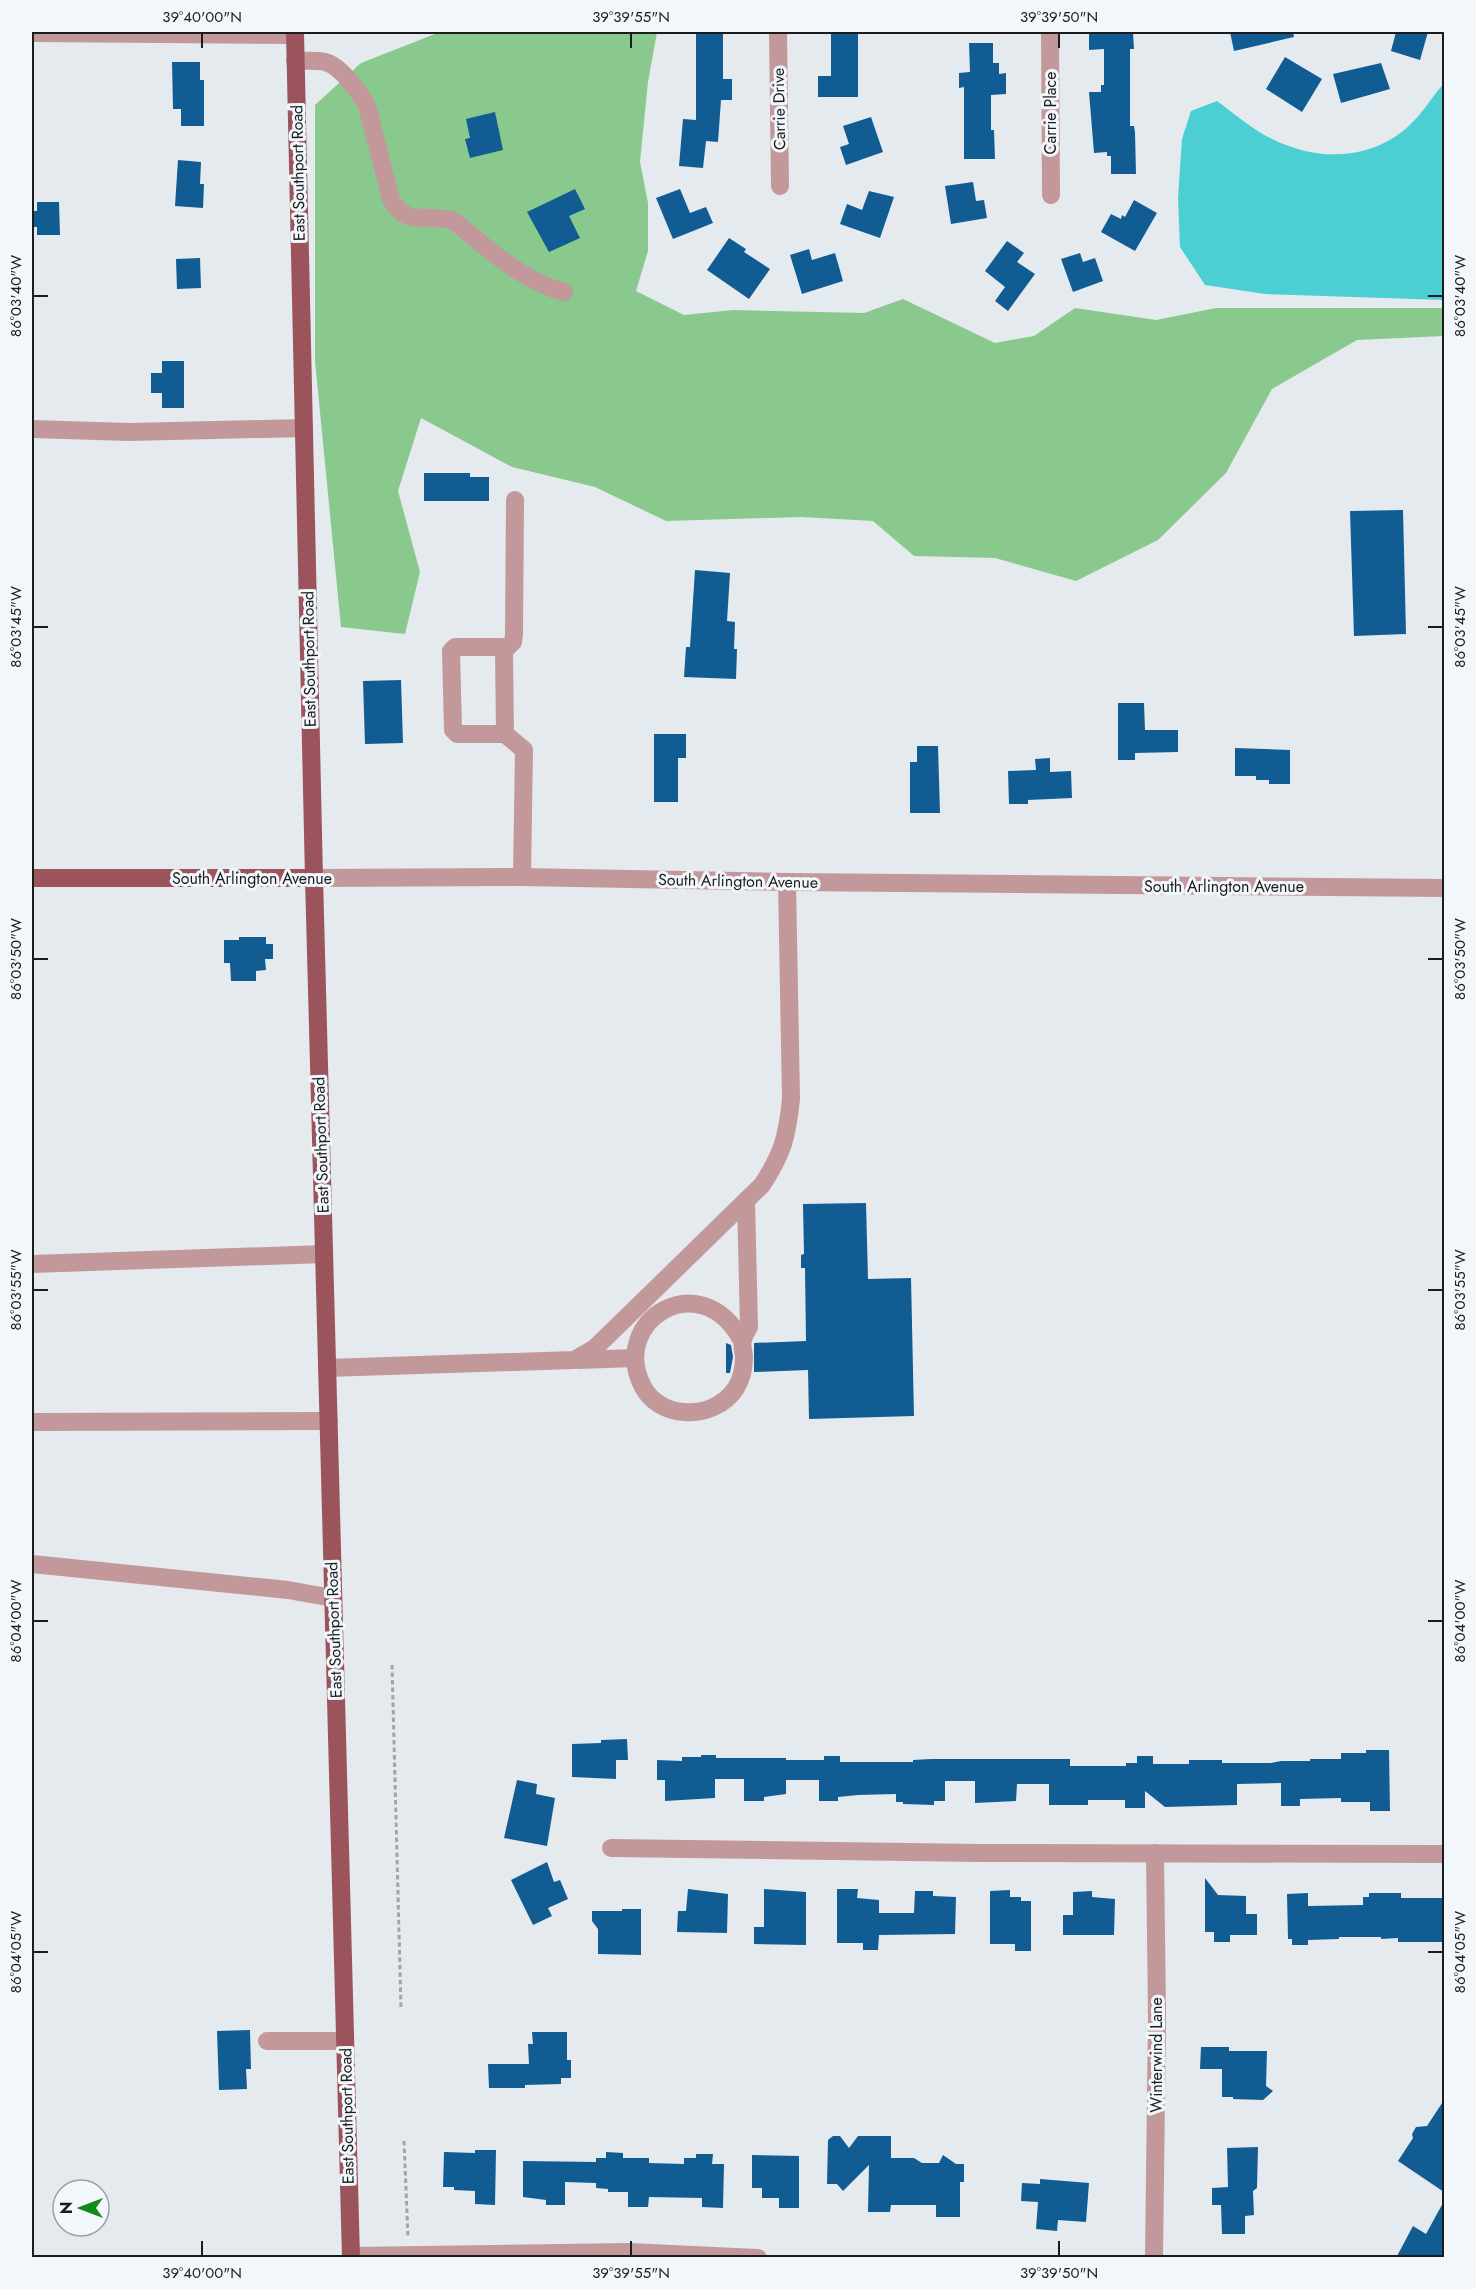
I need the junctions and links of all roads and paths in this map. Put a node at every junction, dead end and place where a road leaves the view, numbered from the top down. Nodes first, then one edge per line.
1 (778, 32) edge
2 (1050, 32) edge
3 (32, 33) edge
4 (295, 33) edge
5 (296, 61) junction
6 (780, 186) dead end
7 (1051, 195) dead end
8 (564, 292) dead end
9 (303, 428) junction
10 (32, 429) edge
11 (515, 500) dead end
12 (504, 651) junction
13 (505, 734) junction
14 (522, 877) junction
15 (32, 878) edge
16 (314, 878) junction
17 (787, 882) junction
18 (1444, 888) edge
19 (746, 1200) junction
20 (324, 1254) junction
21 (32, 1264) edge
22 (742, 1341) junction
23 (635, 1358) junction
24 (574, 1360) junction
25 (327, 1368) junction
26 (328, 1421) junction
27 (32, 1422) edge
28 (32, 1564) edge
29 (333, 1598) junction
30 (392, 1665) dead end
31 (611, 1848) dead end
32 (1155, 1853) junction
33 (1444, 1854) edge
34 (401, 2008) dead end
35 (267, 2041) dead end
36 (345, 2041) junction
37 (404, 2141) dead end
38 (408, 2241) dead end
39 (548, 2255) edge
40 (351, 2257) edge
41 (758, 2258) edge
42 (1154, 2258) edge

1 - 6 street, Carrie Drive
2 - 7 street, Carrie Place
3 - 4 street
4 - 5 main road, East Southport Road
5 - 8 street
5 - 9 main road, East Southport Road
9 - 10 street
9 - 16 main road, East Southport Road
11 - 12 street
12 - 13 street
12 - 13 street
13 - 14 street
14 - 16 street, South Arlington Avenue
14 - 17 street, South Arlington Avenue
15 - 16 main road, South Arlington Avenue
16 - 20 main road, East Southport Road
17 - 18 street, South Arlington Avenue
17 - 19 street
19 - 22 street
19 - 24 street
20 - 21 street
20 - 25 main road, East Southport Road
22 - 23 street
22 - 23 street
23 - 24 street
24 - 25 street
25 - 26 main road, East Southport Road
26 - 27 street
26 - 29 main road, East Southport Road
28 - 29 street
29 - 36 main road, East Southport Road
30 - 34 path
31 - 32 street
32 - 33 street
32 - 42 street, Winterwind Lane
35 - 36 street
36 - 40 main road, East Southport Road
37 - 38 path
39 - 40 street
39 - 41 street

